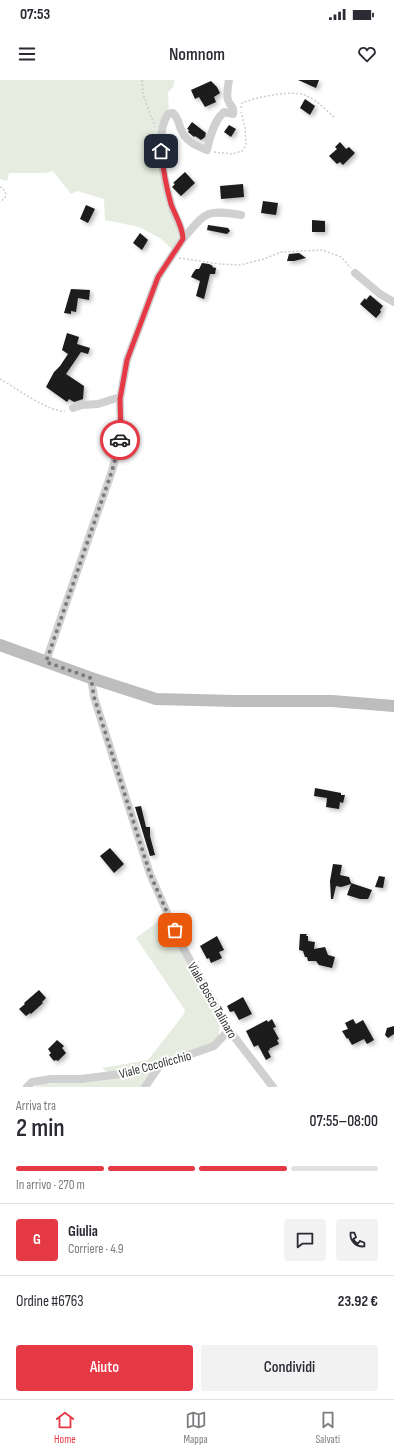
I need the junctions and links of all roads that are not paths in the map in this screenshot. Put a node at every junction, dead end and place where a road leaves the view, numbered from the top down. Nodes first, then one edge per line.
1 (229, 80) edge
2 (241, 215) dead end
3 (183, 239) junction
4 (355, 273) road end
5 (394, 302) edge
6 (120, 397) junction
7 (73, 408) road end
8 (0, 645) edge
9 (46, 662) junction
10 (91, 678) junction
11 (394, 706) edge
12 (229, 1030) junction
13 (160, 1065) junction
14 (27, 1087) edge
15 (145, 1087) edge
16 (272, 1087) edge

1 - 3 street
2 - 3 street
3 - 6 street
4 - 5 street
6 - 7 street
6 - 9 street
8 - 9 main road
9 - 10 main road
10 - 11 main road
10 - 12 street, Viale Bosco Talinaro
12 - 13 street, Viale Cocolicchio
12 - 16 street, Viale Bosco Talinaro
13 - 14 street, Viale Cocolicchio
13 - 15 street

